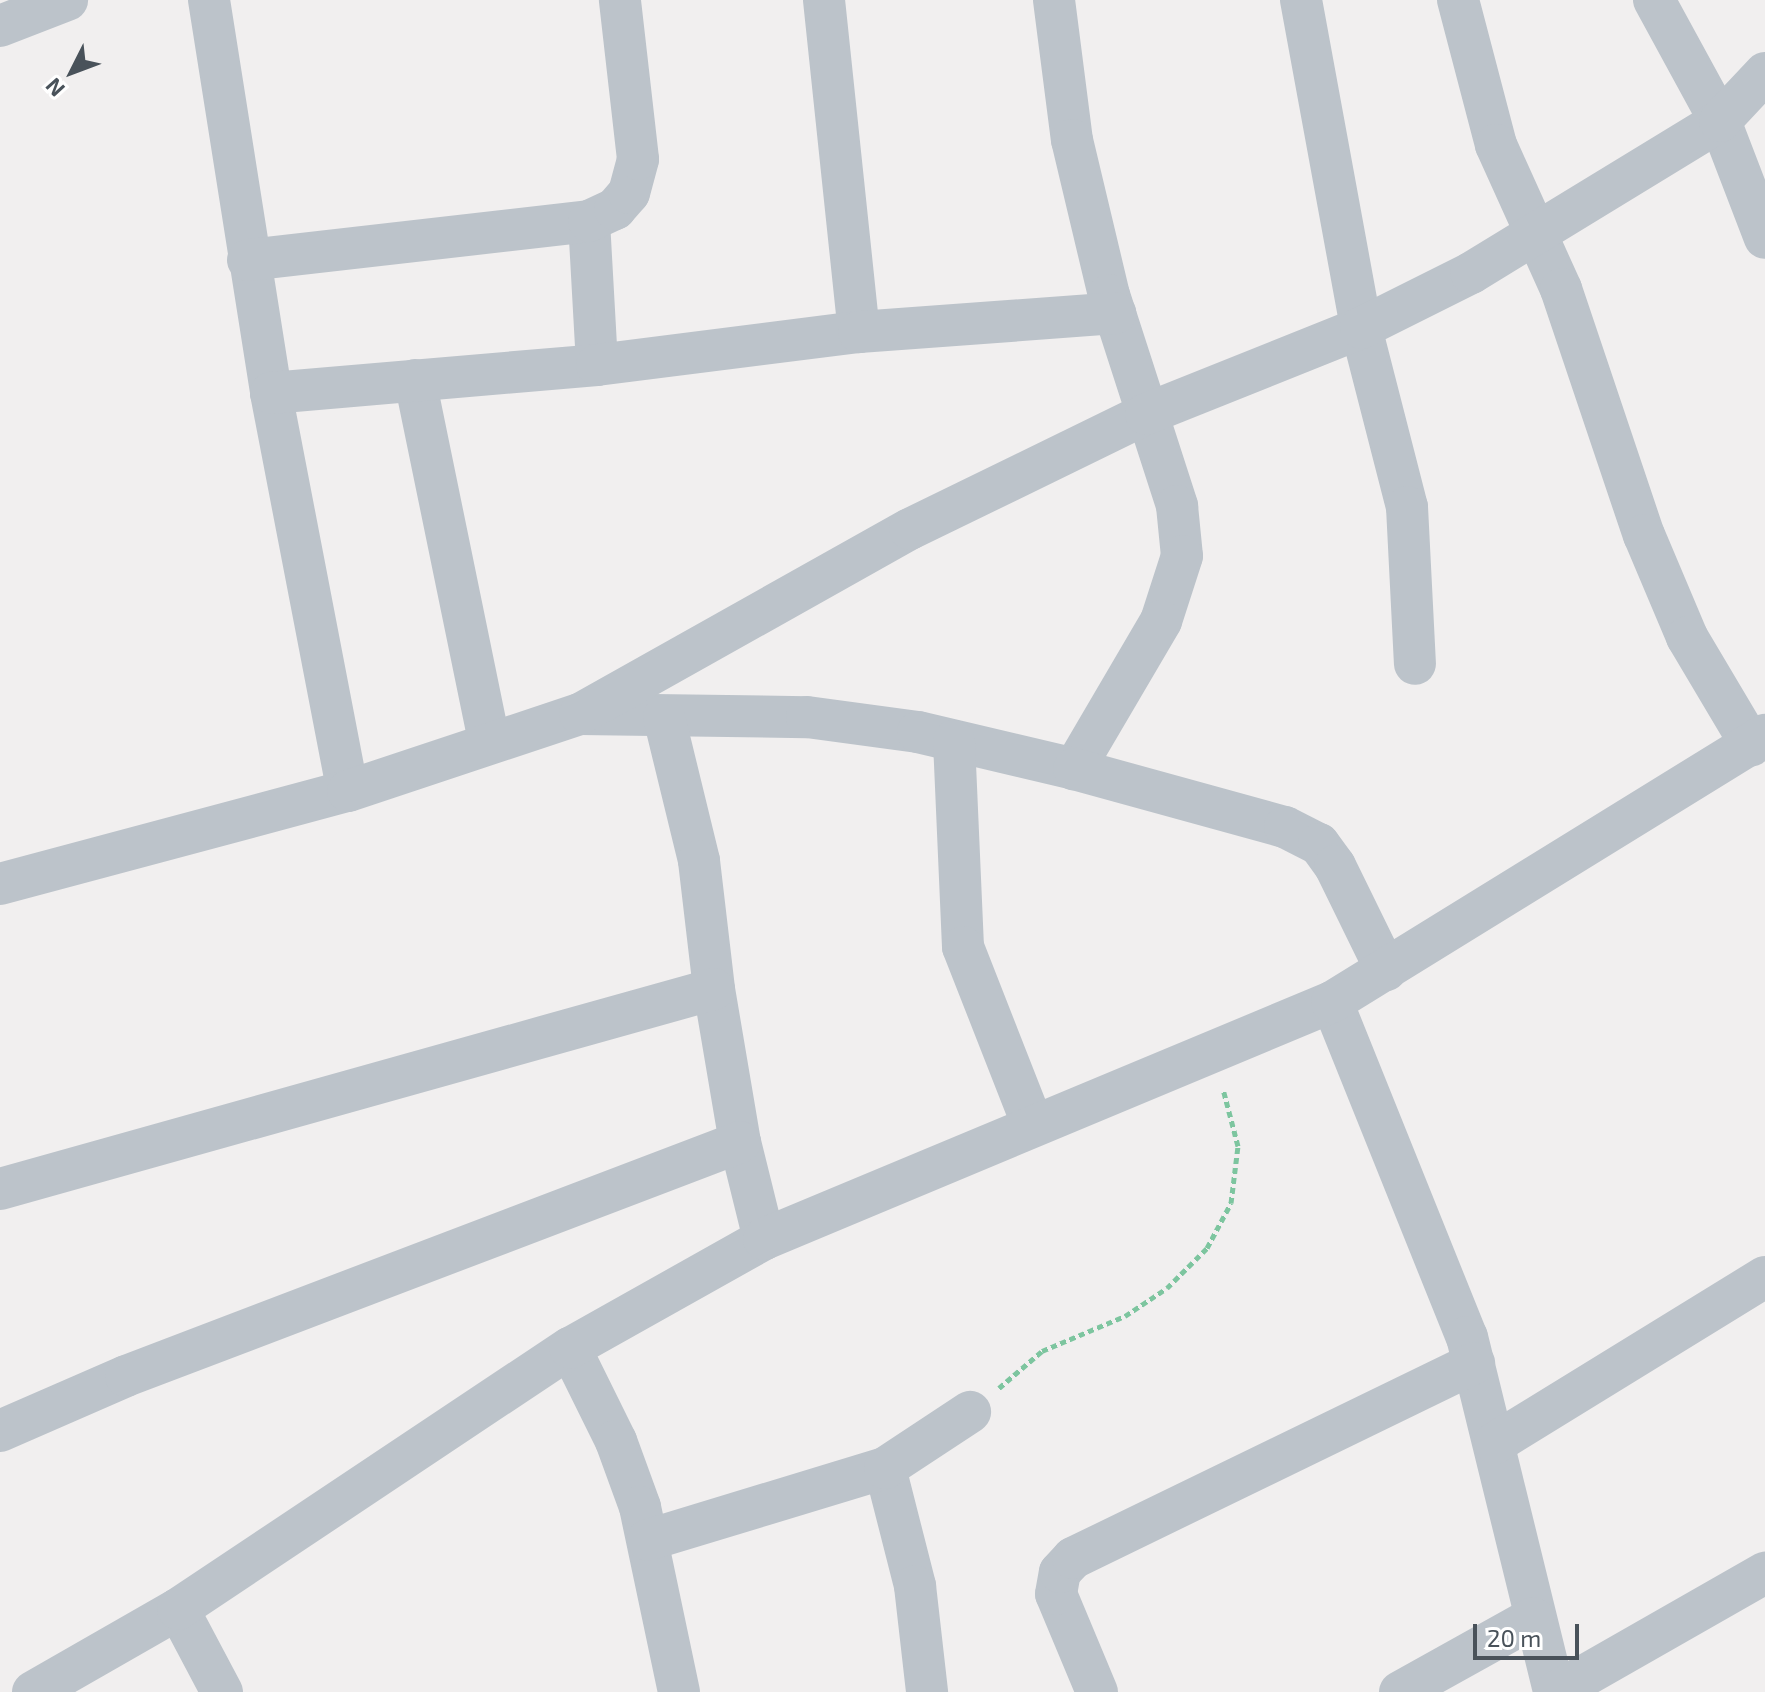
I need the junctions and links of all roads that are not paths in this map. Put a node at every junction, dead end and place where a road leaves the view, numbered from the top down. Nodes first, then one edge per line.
1 (67, 0) edge
2 (209, 0) edge
3 (620, 0) edge
4 (824, 0) edge
5 (1054, 0) edge
6 (1301, 0) edge
7 (1458, 0) edge
8 (1654, 0) edge
9 (0, 26) edge
10 (1765, 73) edge
11 (1720, 121) junction
12 (589, 221) junction
13 (1534, 237) junction
14 (1765, 238) edge
15 (248, 260) junction
16 (1115, 313) junction
17 (1361, 328) junction
18 (859, 332) junction
19 (597, 365) junction
20 (415, 380) junction
21 (271, 393) junction
22 (1146, 414) junction
23 (1415, 664) dead end
24 (580, 714) junction
25 (664, 717) junction
26 (489, 740) junction
27 (1758, 740) edge
28 (954, 741) junction
29 (1074, 769) junction
30 (348, 791) junction
31 (0, 884) edge
32 (1386, 970) junction
33 (714, 989) junction
34 (1332, 1002) junction
35 (1033, 1126) junction
36 (740, 1142) junction
37 (0, 1189) edge
38 (764, 1239) junction
39 (1765, 1277) edge
40 (570, 1348) junction
41 (1474, 1363) junction
42 (970, 1412) road end
43 (0, 1431) edge
44 (1495, 1443) junction
45 (885, 1468) junction
46 (648, 1540) junction
47 (1765, 1573) edge
48 (178, 1609) junction
49 (1533, 1618) junction
50 (33, 1692) edge
51 (222, 1692) edge
52 (679, 1692) edge
53 (927, 1692) edge
54 (1097, 1692) edge
55 (1400, 1692) edge
56 (1555, 1692) edge

1 - 9 street
2 - 15 street
3 - 12 street
4 - 18 street
5 - 16 street
6 - 17 street
7 - 13 street
8 - 11 street
10 - 11 street
11 - 13 street
11 - 14 street
12 - 15 street
12 - 19 street
13 - 17 street
13 - 27 street
15 - 21 street
16 - 18 street
16 - 22 street
17 - 22 street
17 - 23 street
18 - 19 street
19 - 20 street
20 - 21 street
20 - 26 street
21 - 30 street
22 - 24 street
22 - 29 street
24 - 25 street
24 - 26 street
25 - 28 street
25 - 33 street
26 - 30 street
27 - 32 street
28 - 29 street
28 - 35 street
29 - 32 street
30 - 31 street
32 - 34 street
33 - 36 street
33 - 37 street
34 - 35 street
34 - 41 street
35 - 38 street
36 - 38 street
36 - 43 street
38 - 40 street
39 - 44 street
40 - 46 street
40 - 48 street
41 - 44 street
41 - 54 street
42 - 45 street
44 - 49 street
45 - 46 street
45 - 53 street
46 - 52 street
47 - 56 street
48 - 50 street
48 - 51 street
49 - 55 street
49 - 56 street

